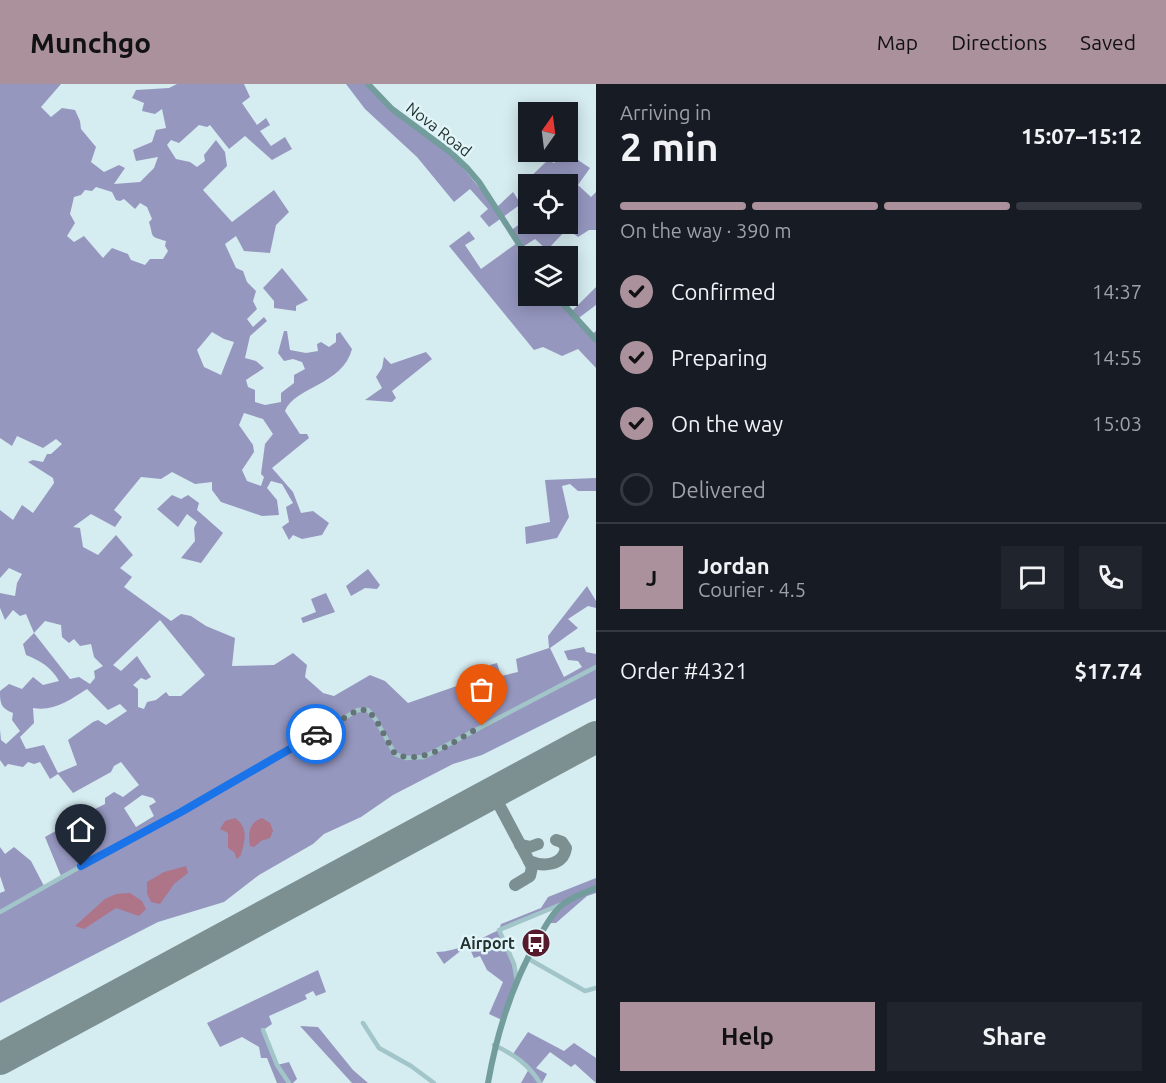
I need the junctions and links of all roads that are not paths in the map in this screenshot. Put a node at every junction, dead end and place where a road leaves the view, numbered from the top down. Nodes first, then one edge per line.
1 (368, 84) edge
2 (520, 246) edge
3 (565, 306) edge
4 (596, 340) edge
5 (596, 667) edge
6 (596, 888) edge
7 (564, 903) junction
8 (0, 912) edge
9 (527, 958) junction
10 (517, 981) junction
11 (596, 988) edge
12 (363, 1023) dead end
13 (263, 1030) dead end
14 (494, 1045) junction
15 (289, 1083) edge
16 (434, 1083) edge
17 (488, 1083) edge
18 (540, 1083) edge

1 - 2 street, Nova Road
3 - 4 street
5 - 8 street
6 - 7 street
7 - 9 street
7 - 10 street
9 - 10 street
9 - 11 street
10 - 14 street
12 - 16 street
13 - 15 street
14 - 17 street
14 - 18 street

